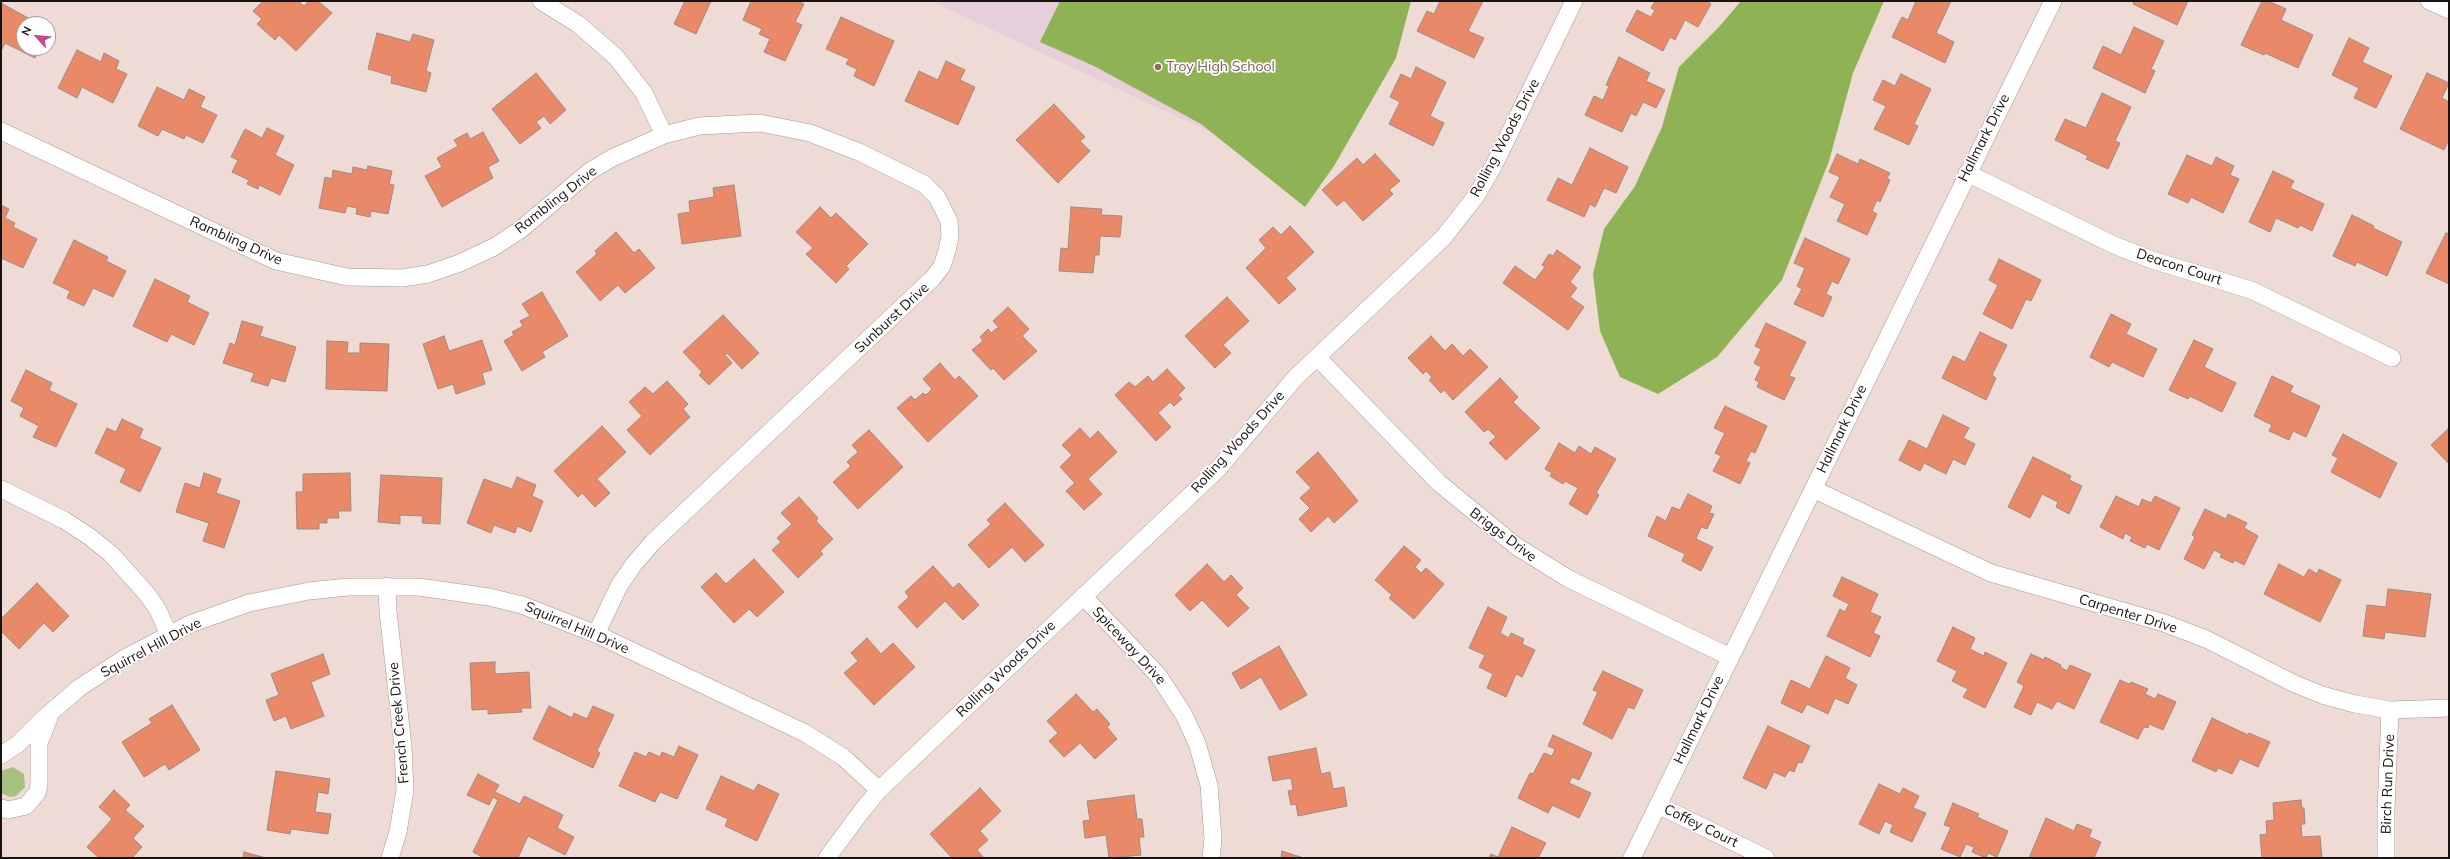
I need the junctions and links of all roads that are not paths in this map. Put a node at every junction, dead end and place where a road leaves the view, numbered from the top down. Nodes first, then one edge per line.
1 (541, 1) edge
2 (1574, 1) edge
3 (2053, 1) edge
4 (2429, 1) edge
5 (2449, 10) edge
6 (1, 132) edge
7 (664, 135) junction
8 (1967, 173) junction
9 (1317, 357) junction
10 (2392, 358) dead end
11 (1, 489) edge
12 (1812, 490) junction
13 (387, 586) junction
14 (1082, 596) junction
15 (596, 634) junction
16 (169, 635) junction
17 (1730, 657) junction
18 (2449, 708) edge
19 (53, 710) junction
20 (2390, 710) junction
21 (1, 755) edge
22 (879, 790) junction
23 (1658, 805) junction
24 (1, 808) edge
25 (390, 858) edge
26 (827, 858) edge
27 (1211, 858) edge
28 (1632, 858) edge
29 (1766, 858) edge
30 (2386, 858) edge

1 - 7 street
2 - 9 street, Rolling Woods Drive
3 - 8 street, Hallmark Drive
4 - 5 street
6 - 7 street, Rambling Drive
7 - 15 street, Sunburst Drive
8 - 10 street, Deacon Court
8 - 12 street, Hallmark Drive
9 - 14 street, Rolling Woods Drive
9 - 17 street, Briggs Drive
11 - 16 street
12 - 17 street, Hallmark Drive
12 - 20 street, Carpenter Drive
13 - 15 street, Squirrel Hill Drive
13 - 16 street, Squirrel Hill Drive
13 - 25 street, French Creek Drive
14 - 22 street, Rolling Woods Drive
14 - 27 street, Spiceway Drive
15 - 22 street, Squirrel Hill Drive
16 - 19 street, Squirrel Hill Drive
17 - 23 street, Hallmark Drive
18 - 20 street, Carpenter Drive
19 - 21 street, Squirrel Hill Drive
19 - 24 street, Squirrel Hill Drive
20 - 30 street, Birch Run Drive
22 - 26 street, Rolling Woods Drive
23 - 28 street, Hallmark Drive
23 - 29 street, Coffey Court

